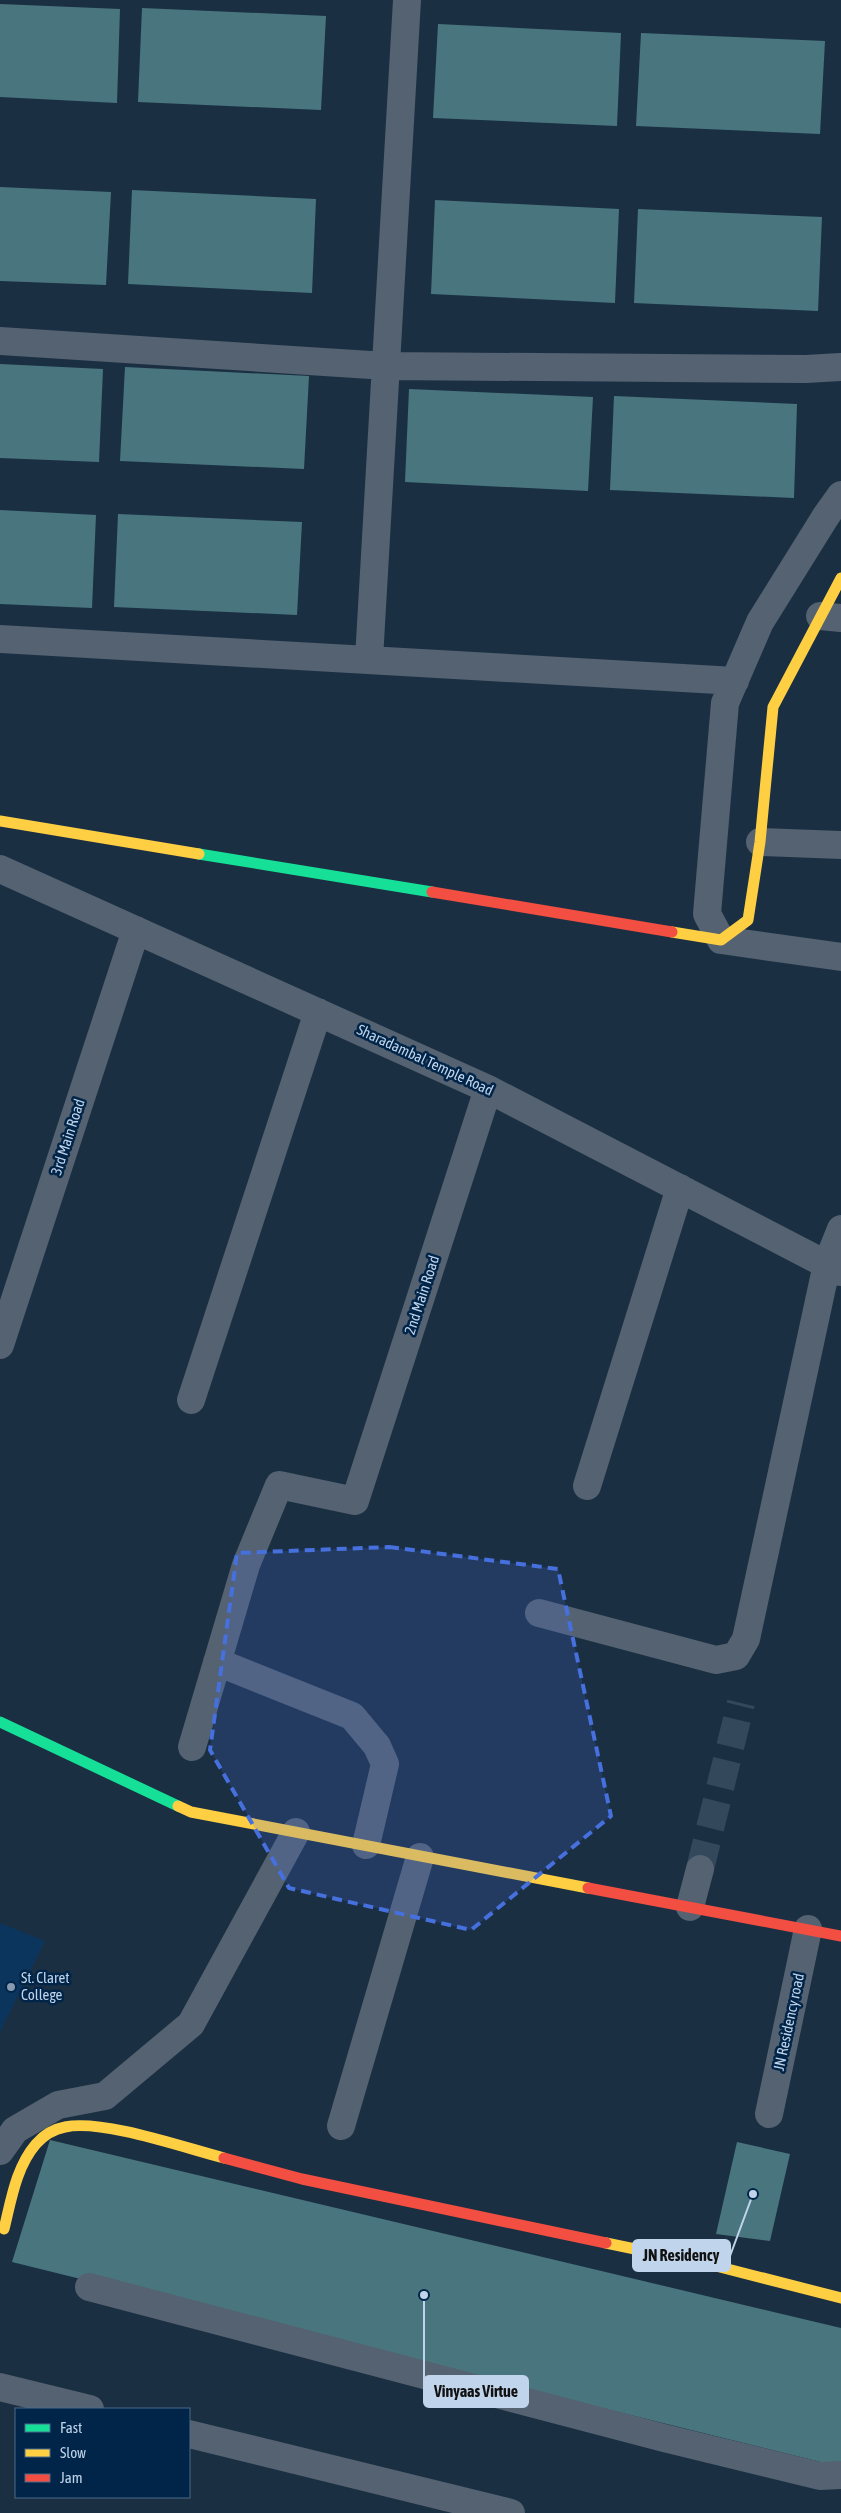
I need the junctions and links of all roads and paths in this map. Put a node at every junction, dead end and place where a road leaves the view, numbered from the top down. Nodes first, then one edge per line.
1 (407, 0) edge
2 (0, 341) edge
3 (386, 366) junction
4 (841, 367) edge
5 (841, 495) edge
6 (841, 578) edge
7 (830, 617) edge
8 (0, 639) edge
9 (369, 659) junction
10 (735, 680) junction
11 (0, 820) edge
12 (760, 842) junction
13 (841, 845) edge
14 (0, 869) edge
15 (136, 930) junction
16 (721, 940) junction
17 (841, 957) edge
18 (318, 1012) junction
19 (488, 1089) junction
20 (680, 1188) junction
21 (841, 1229) edge
22 (834, 1268) edge
23 (0, 1345) edge
24 (191, 1400) dead end
25 (587, 1486) dead end
26 (539, 1613) dead end
27 (217, 1662) junction
28 (0, 1722) edge
29 (192, 1747) dead end
30 (296, 1832) junction
31 (366, 1845) junction
32 (420, 1857) junction
33 (700, 1869) tunnel mouth
34 (690, 1907) junction
35 (808, 1930) junction
36 (841, 1936) edge
37 (769, 2114) dead end
38 (341, 2126) dead end
39 (0, 2151) edge
40 (4, 2229) dead end
41 (89, 2287) dead end
42 (841, 2298) edge
43 (0, 2387) edge
44 (86, 2408) edge
45 (190, 2434) edge
46 (841, 2475) edge
47 (511, 2513) edge

1 - 3 street
2 - 3 street
3 - 4 street
3 - 9 street
5 - 10 street
6 - 7 street
7 - 12 street
8 - 9 street
9 - 10 street
10 - 16 street
11 - 16 street
12 - 13 street
12 - 16 street
14 - 15 street, Sharadambal Temple Road
15 - 18 street, Sharadambal Temple Road
15 - 23 street, 3rd Main Road
16 - 17 street
18 - 19 street, Sharadambal Temple Road
18 - 24 street
19 - 20 street, Sharadambal Temple Road
19 - 27 street, 2nd Main Road
20 - 22 street, Sharadambal Temple Road
20 - 25 street
21 - 22 street
22 - 26 street
27 - 29 street
27 - 31 street
28 - 30 street
30 - 31 street
30 - 39 street
31 - 32 street
32 - 34 street
32 - 38 street
33 - 34 street
34 - 35 street
35 - 36 street
35 - 37 street, JN Residency road
40 - 42 street
41 - 46 street
43 - 44 street
45 - 47 street

